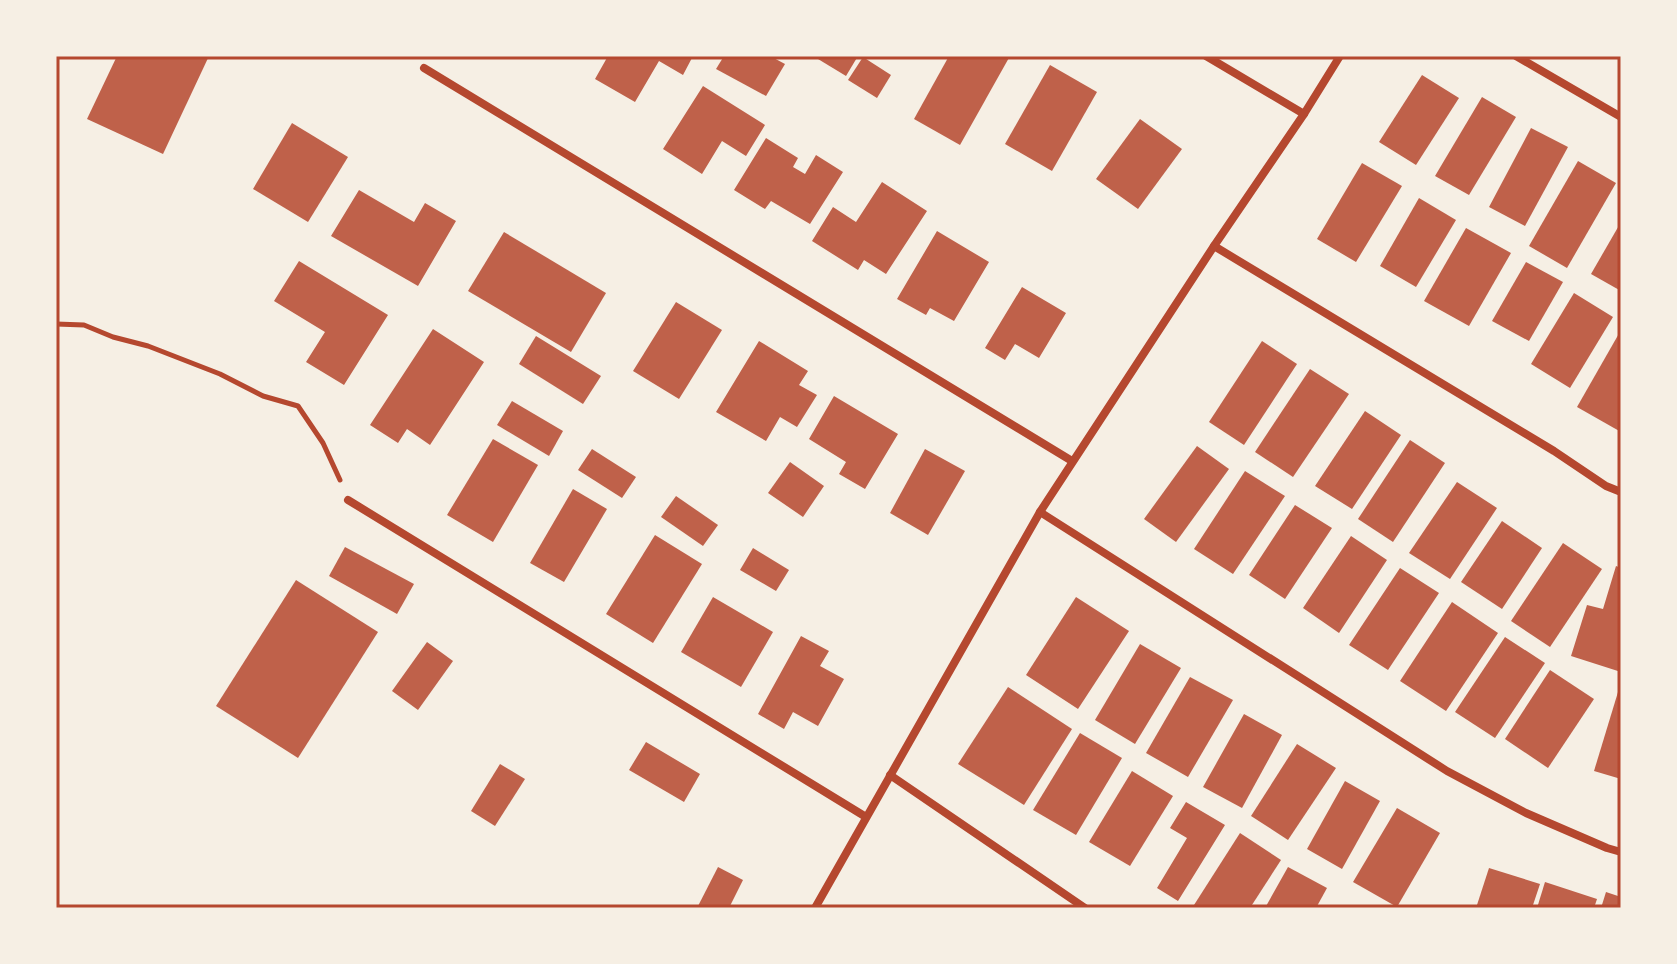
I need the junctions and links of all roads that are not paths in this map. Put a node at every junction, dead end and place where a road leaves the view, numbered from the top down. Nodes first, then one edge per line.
1 (1206, 56) edge
2 (1340, 56) edge
3 (1516, 56) edge
4 (424, 68) dead end
5 (1304, 114) junction
6 (1621, 117) edge
7 (1214, 246) junction
8 (1072, 461) junction
9 (1621, 492) edge
10 (348, 500) road end
11 (1040, 512) junction
12 (890, 775) junction
13 (866, 817) junction
14 (1621, 852) edge
15 (815, 908) edge
16 (1085, 908) edge

1 - 5 street
2 - 5 street
3 - 6 street
4 - 8 street
5 - 7 street
7 - 8 street
7 - 9 street
8 - 11 street
10 - 13 street
11 - 12 street
11 - 14 street
12 - 13 street
12 - 16 street
13 - 15 street

